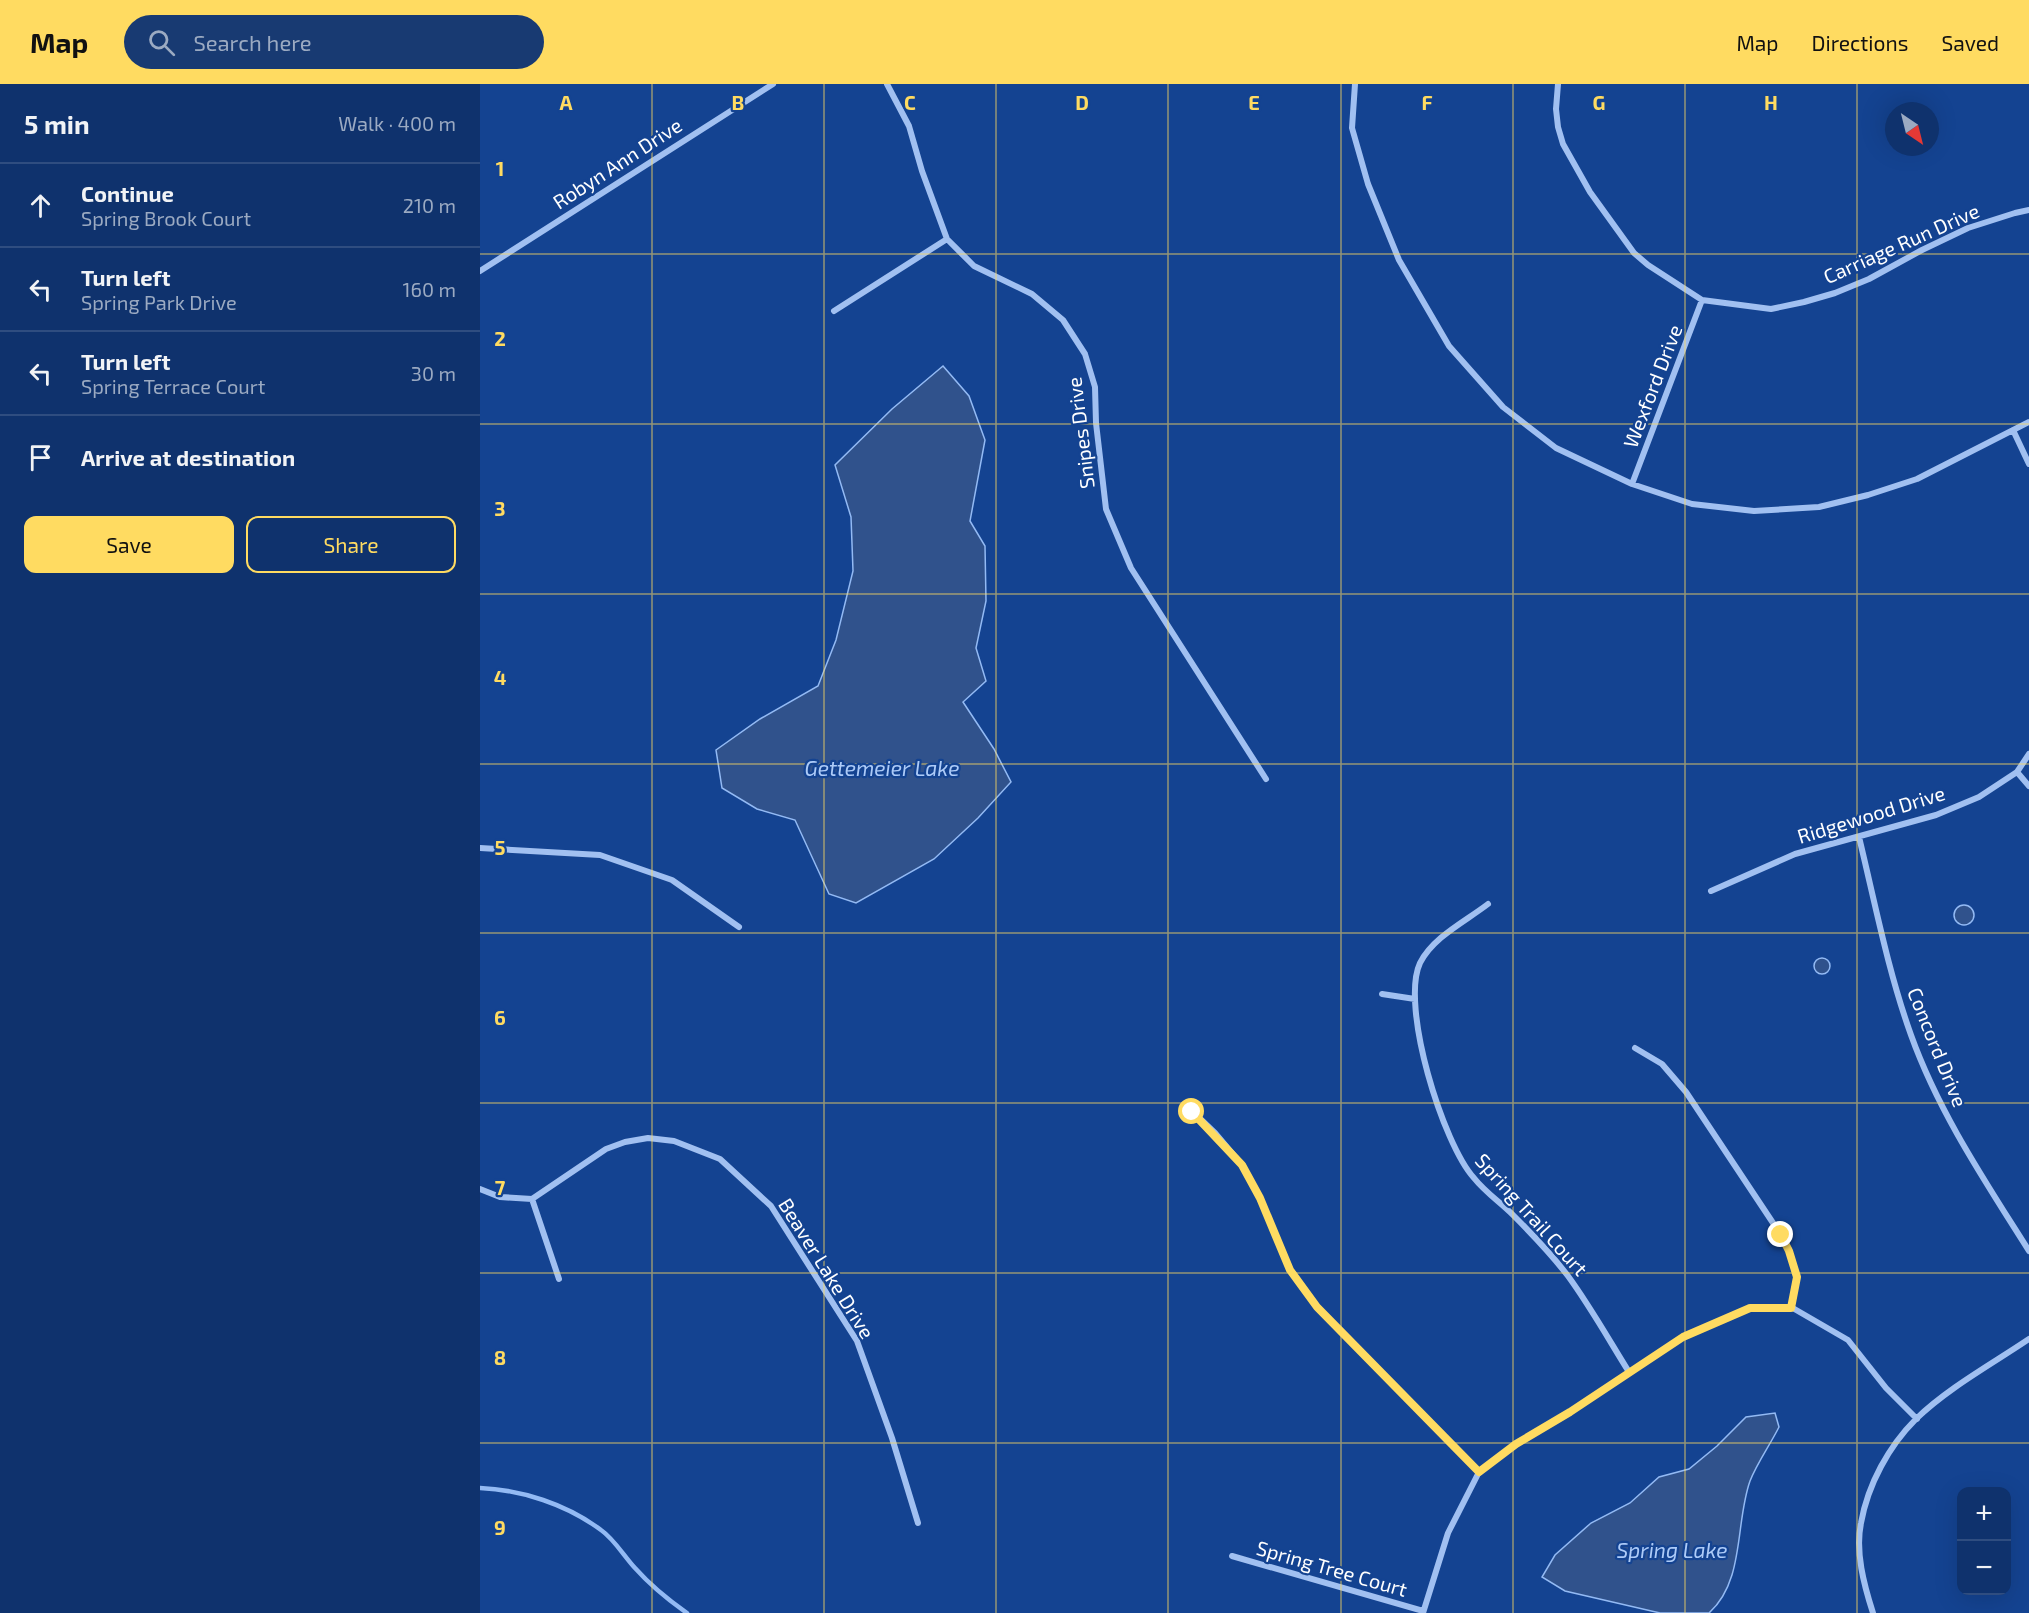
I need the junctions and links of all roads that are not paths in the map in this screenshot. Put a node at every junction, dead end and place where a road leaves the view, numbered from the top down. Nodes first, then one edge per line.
1 (773, 84) edge
2 (887, 84) edge
3 (1355, 84) edge
4 (1558, 84) edge
5 (2029, 210) edge
6 (947, 239) junction
7 (480, 271) edge
8 (1702, 300) junction
9 (834, 311) dead end
10 (2029, 422) edge
11 (2013, 430) junction
12 (2029, 464) edge
13 (1632, 484) junction
14 (2029, 754) edge
15 (2017, 772) junction
16 (1266, 779) dead end
17 (2029, 786) edge
18 (1859, 837) junction
19 (480, 848) edge
20 (1711, 891) dead end
21 (1488, 904) dead end
22 (739, 927) dead end
23 (1382, 994) dead end
24 (1415, 999) junction
25 (1635, 1048) dead end
26 (1192, 1112) dead end
27 (480, 1189) edge
28 (532, 1199) junction
29 (2029, 1251) edge
30 (559, 1279) dead end
31 (1791, 1308) junction
32 (2029, 1339) edge
33 (1629, 1372) junction
34 (1917, 1419) junction
35 (1479, 1472) junction
36 (918, 1524) dead end
37 (1232, 1556) dead end
38 (1423, 1612) edge
39 (1873, 1613) edge

1 - 7 street, Robyn Ann Drive
2 - 6 street, Snipes Drive
3 - 13 street
4 - 8 street, Carriage Run Drive
5 - 8 street, Carriage Run Drive
6 - 9 street
6 - 16 street, Snipes Drive
8 - 13 street, Wexford Drive
10 - 11 street
11 - 12 street
11 - 13 street
14 - 15 street, Ridgewood Drive
15 - 17 street
15 - 18 street, Ridgewood Drive
18 - 20 street, Ridgewood Drive
18 - 29 street, Concord Drive
19 - 22 street
21 - 24 street, Spring Trail Court
23 - 24 street
24 - 33 street, Spring Trail Court
25 - 31 street
26 - 35 street
27 - 28 street
28 - 30 street
28 - 36 street, Beaver Lake Drive
31 - 33 street
31 - 34 street
32 - 34 street
33 - 35 street
34 - 39 street
35 - 38 street
37 - 38 street, Spring Tree Court

